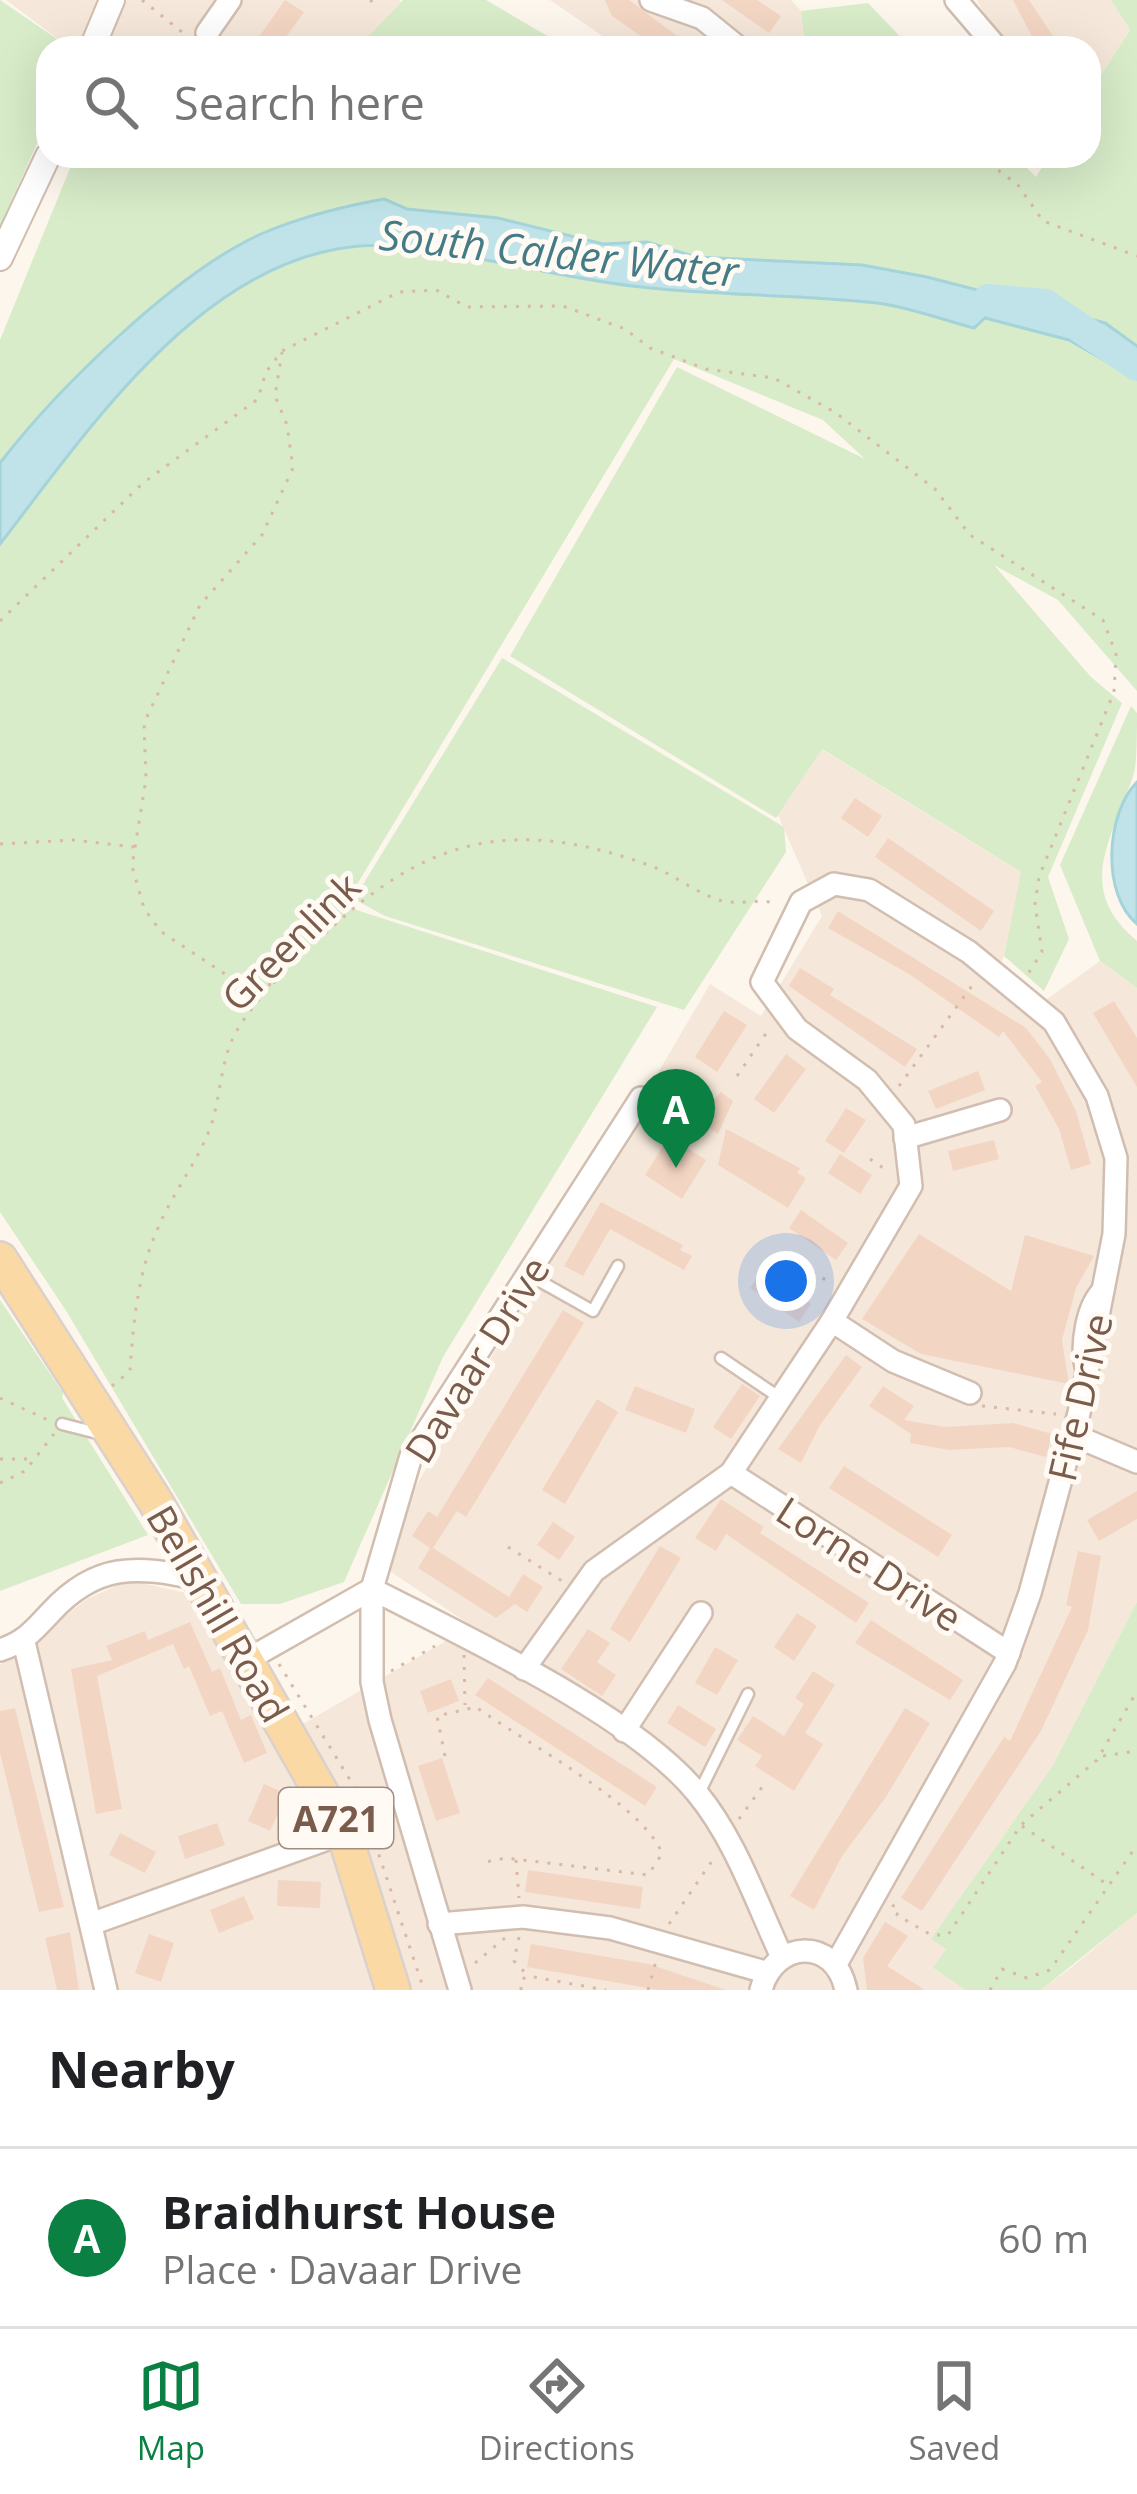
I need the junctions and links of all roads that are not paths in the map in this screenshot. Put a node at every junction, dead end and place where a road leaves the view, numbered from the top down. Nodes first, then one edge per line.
1 (112, 0) edge
2 (230, 0) edge
3 (651, 0) edge
4 (956, 0) edge
5 (97, 36) edge
6 (200, 36) edge
7 (724, 36) edge
8 (978, 36) edge
9 (42, 168) edge
10 (0, 258) edge
11 (641, 1098) dead end
12 (1000, 1110) dead end
13 (905, 1138) junction
14 (0, 1258) edge
15 (618, 1266) dead end
16 (527, 1274) junction
17 (832, 1321) junction
18 (722, 1358) dead end
19 (970, 1393) road end
20 (780, 1398) junction
21 (62, 1424) road end
22 (1075, 1426) junction
23 (116, 1438) junction
24 (1137, 1462) edge
25 (731, 1473) junction
26 (198, 1580) junction
27 (372, 1589) junction
28 (701, 1613) dead end
29 (25, 1642) junction
30 (0, 1650) edge
31 (1009, 1653) junction
32 (247, 1660) junction
33 (524, 1669) junction
34 (748, 1694) dead end
35 (624, 1732) junction
36 (698, 1794) junction
37 (344, 1833) junction
38 (91, 1924) junction
39 (439, 1924) junction
40 (782, 1955) junction
41 (836, 1964) junction
42 (464, 1979) edge
43 (763, 1981) edge
44 (106, 1990) edge
45 (393, 1990) edge
46 (846, 1990) edge

1 - 5 street
2 - 6 street
3 - 7 street
4 - 8 street
9 - 10 street
11 - 16 street, Davaar Drive
12 - 13 street
13 - 17 street
13 - 22 street, Fife Drive
14 - 23 main road, Bellshill Road / A721
15 - 16 lane
16 - 27 street, Davaar Drive
17 - 19 street
17 - 20 street
18 - 20 lane
20 - 25 street
21 - 23 lane
22 - 24 street
22 - 31 street, Fife Drive
23 - 26 main road, Bellshill Road / A721
25 - 31 street, Lorne Drive
25 - 33 street
26 - 29 street
26 - 32 main road, Bellshill Road / A721
27 - 32 street
27 - 33 street
27 - 39 street, Davaar Drive
28 - 35 street
29 - 30 street
29 - 38 street
31 - 41 street, Fife Drive
32 - 37 main road, Bellshill Road / A721
33 - 35 street
34 - 36 lane
35 - 36 street
36 - 40 street
37 - 38 street
37 - 45 main road, Bellshill Road / A721
38 - 44 street
39 - 42 street, Davaar Drive
39 - 43 street
40 - 41 street
40 - 43 street
41 - 46 street

